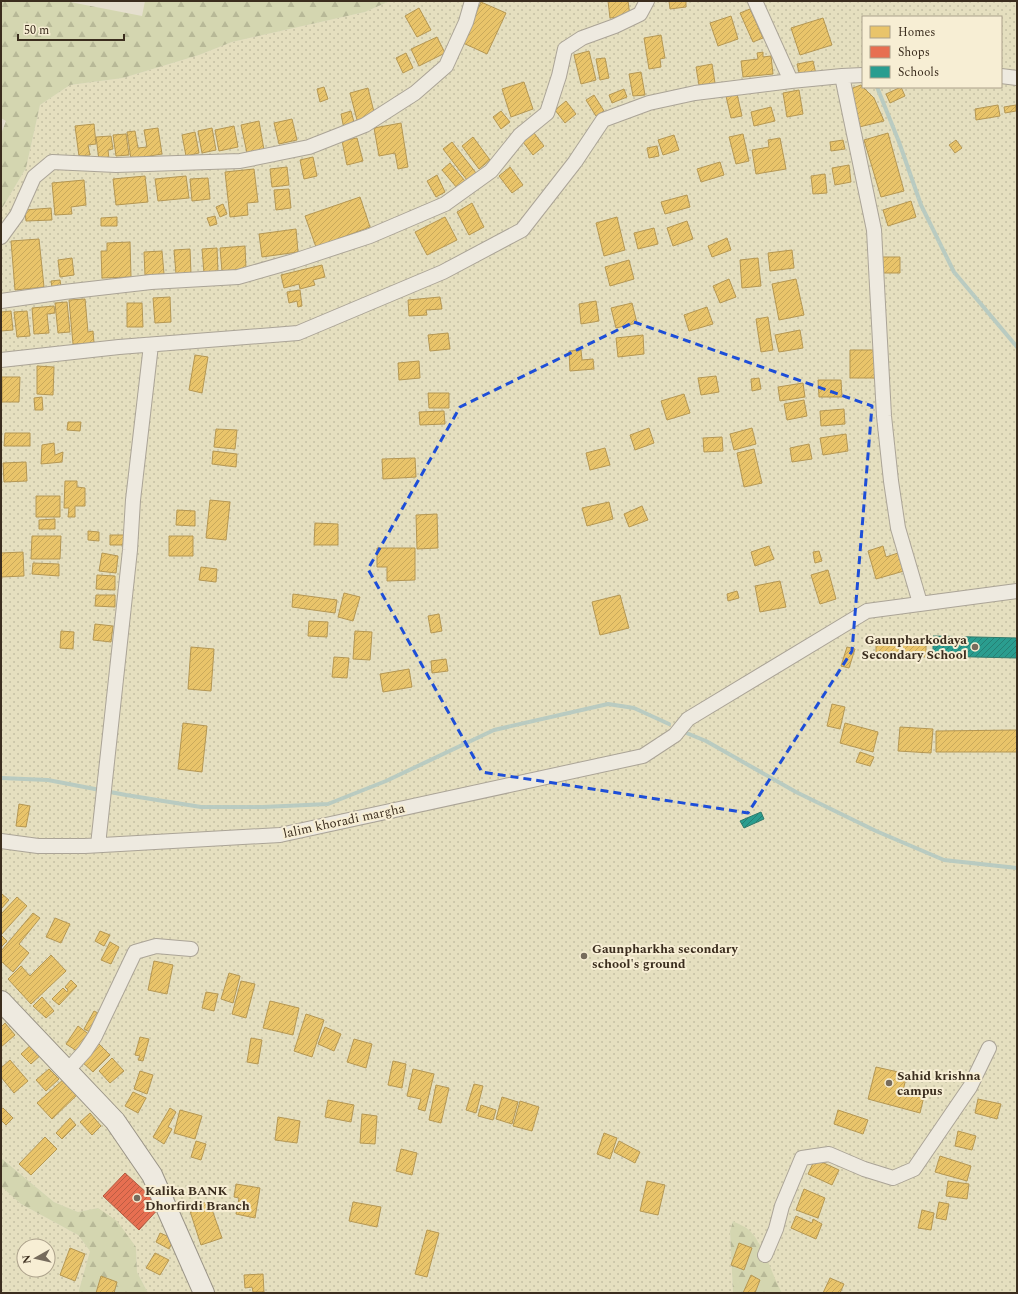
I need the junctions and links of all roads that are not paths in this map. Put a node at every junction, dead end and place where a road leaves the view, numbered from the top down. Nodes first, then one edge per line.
1 (472, 1) edge
2 (647, 1) edge
3 (755, 1) edge
4 (862, 75) edge
5 (842, 76) junction
6 (1002, 76) edge
7 (1017, 78) edge
8 (791, 81) junction
9 (1, 237) edge
10 (1, 301) edge
11 (151, 345) junction
12 (1, 360) edge
13 (1017, 591) edge
14 (920, 603) junction
15 (1, 841) edge
16 (98, 845) junction
17 (191, 949) dead end
18 (1, 1001) edge
19 (989, 1048) dead end
20 (68, 1070) junction
21 (764, 1255) dead end
22 (204, 1293) edge

1 - 9 street
2 - 10 street
3 - 8 street
4 - 5 street
5 - 8 street
5 - 14 street
6 - 7 street
8 - 11 street
11 - 12 street
11 - 16 street
13 - 14 street, lalim khoradi margha
14 - 16 street, lalim khoradi margha
15 - 16 street, lalim khoradi margha
17 - 20 street
18 - 20 street
19 - 21 street
20 - 22 street

